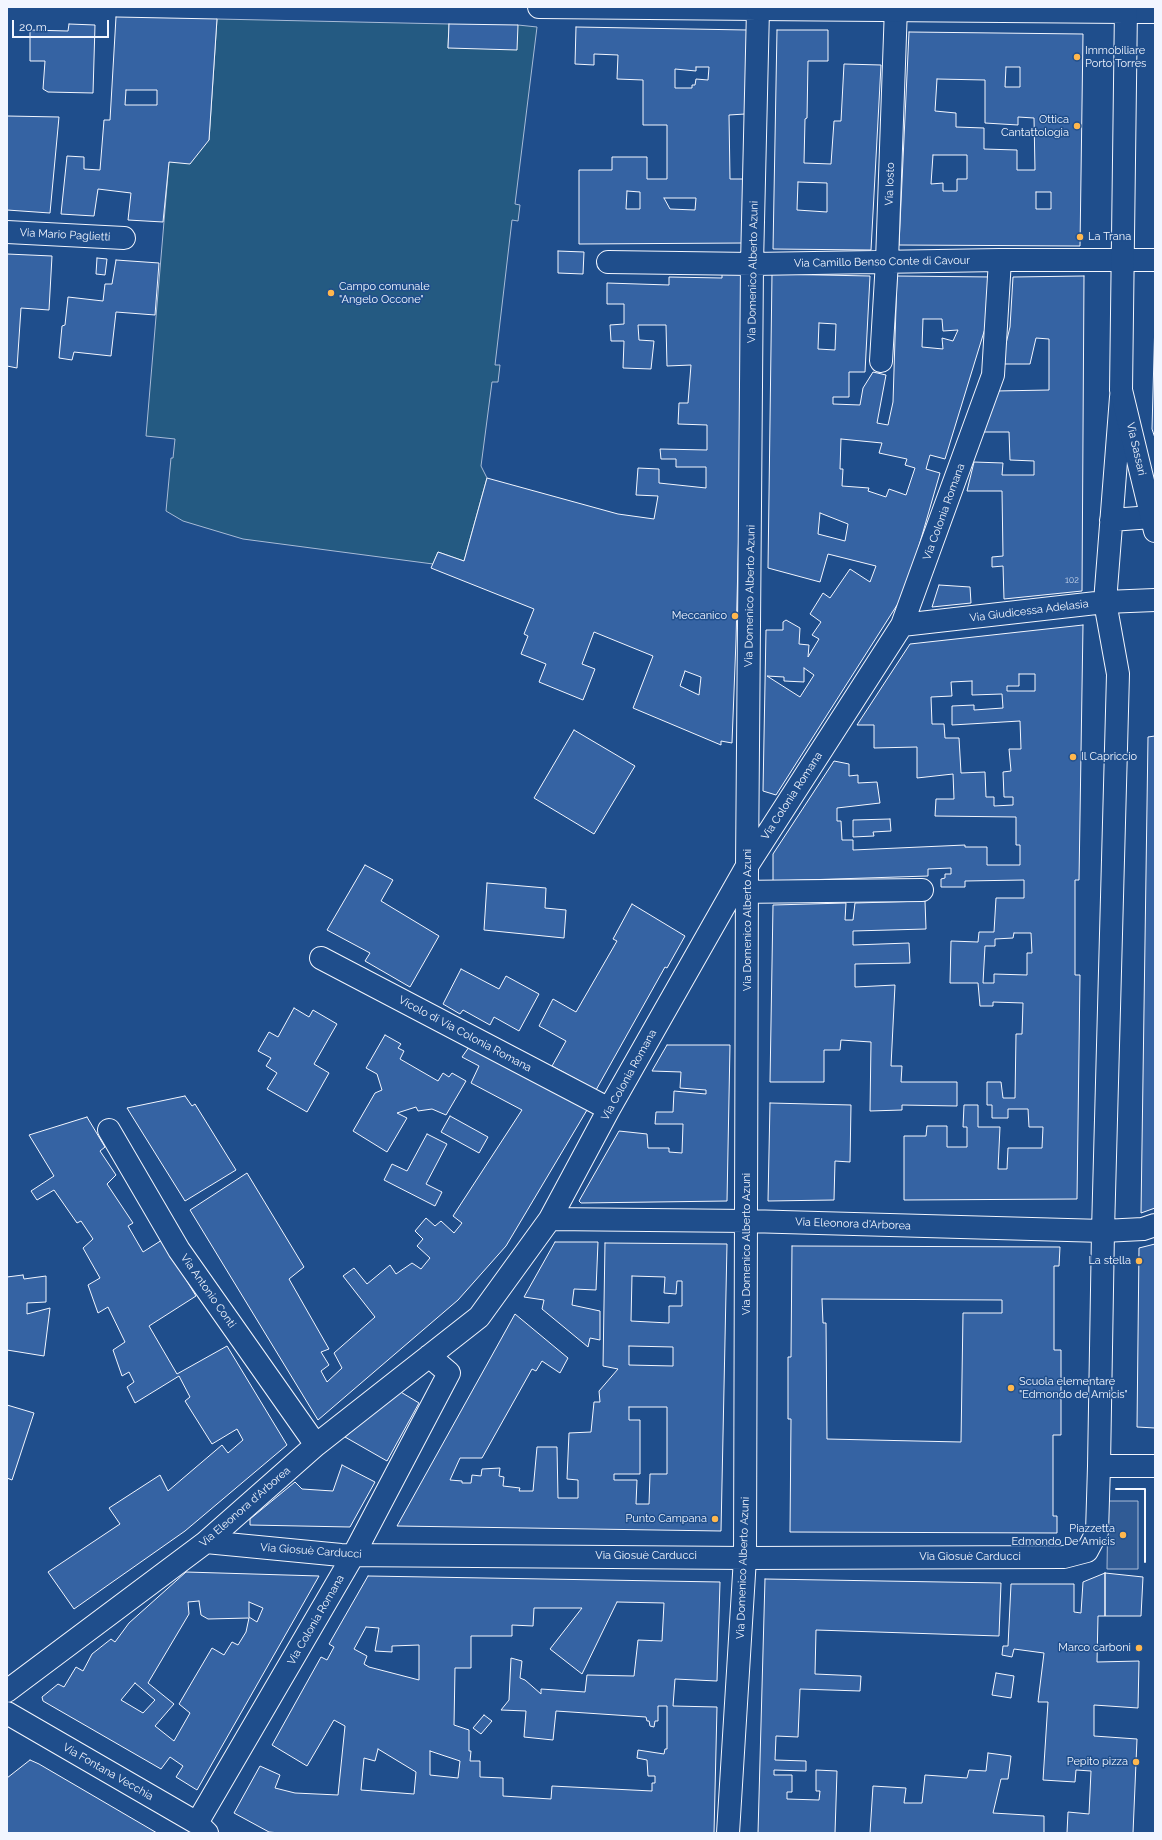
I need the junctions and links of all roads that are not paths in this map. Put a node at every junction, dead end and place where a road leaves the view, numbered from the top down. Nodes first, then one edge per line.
1 (539, 7) edge
2 (758, 8) edge
3 (896, 8) edge
4 (1126, 9) edge
5 (1155, 12) edge
6 (7, 232) edge
7 (124, 238) dead end
8 (1000, 260) junction
9 (1123, 260) junction
10 (1155, 260) edge
11 (887, 261) junction
12 (608, 262) dead end
13 (752, 264) junction
14 (881, 361) dead end
15 (1121, 390) junction
16 (1111, 520) junction
17 (1154, 524) edge
18 (1155, 600) edge
19 (1105, 602) junction
20 (902, 626) junction
21 (747, 866) junction
22 (922, 890) dead end
23 (740, 892) junction
24 (321, 958) dead end
25 (609, 1109) junction
26 (109, 1130) dead end
27 (550, 1219) junction
28 (747, 1221) junction
29 (1155, 1225) edge
30 (1103, 1231) junction
31 (479, 1317) joint
32 (429, 1356) junction
33 (316, 1445) junction
34 (1099, 1466) junction
35 (1155, 1466) edge
36 (206, 1542) junction
37 (354, 1554) junction
38 (745, 1558) junction
39 (7, 1691) edge
40 (7, 1713) edge
41 (202, 1828) edge
42 (728, 1833) edge

1 - 2 street
2 - 3 street
2 - 13 street, Via Domenico Alberto Azuni
3 - 4 street
3 - 11 street, Via Iosto
4 - 5 street
4 - 9 street
6 - 7 street, Via Mario Paglietti
8 - 9 street, Via Camillo Benso Conte di Cavour
8 - 11 street, Via Camillo Benso Conte di Cavour
8 - 20 street, Via Colonia Romana
9 - 10 street, Via Camillo Benso Conte di Cavour
9 - 15 street
11 - 13 street, Via Camillo Benso Conte di Cavour
11 - 14 street, Via Iosto
12 - 13 street, Via Camillo Benso Conte di Cavour
13 - 21 street, Via Domenico Alberto Azuni
15 - 16 street
15 - 17 street, Via Sassari
16 - 17 street
16 - 19 street
18 - 19 street, Via Giudicessa Adelasia
19 - 20 street, Via Giudicessa Adelasia
19 - 30 street
20 - 21 street, Via Colonia Romana
21 - 23 street, Via Domenico Alberto Azuni
22 - 23 street
23 - 25 street, Via Colonia Romana
23 - 28 street, Via Domenico Alberto Azuni
24 - 25 street, Vicolo di Via Colonia Romana
25 - 27 street, Via Colonia Romana
26 - 33 street, Via Antonio Conti
27 - 28 street, Via Eleonora d'Arborea
27 - 31 street, Via Colonia Romana
28 - 30 street, Via Eleonora d'Arborea
28 - 38 street, Via Domenico Alberto Azuni
29 - 30 street, Via Eleonora d'Arborea
30 - 34 street
31 - 32 street, Via Eleonora d'Arborea
32 - 33 street, Via Eleonora d'Arborea
32 - 37 street, Via Colonia Romana
33 - 36 street, Via Eleonora d'Arborea
34 - 35 street
34 - 38 street, Via Giosuè Carducci
36 - 37 street, Via Giosuè Carducci
36 - 39 street, Via Eleonora d'Arborea
37 - 38 street, Via Giosuè Carducci
37 - 41 street, Via Colonia Romana
38 - 42 street, Via Domenico Alberto Azuni
40 - 41 street, Via Fontana Vecchia

